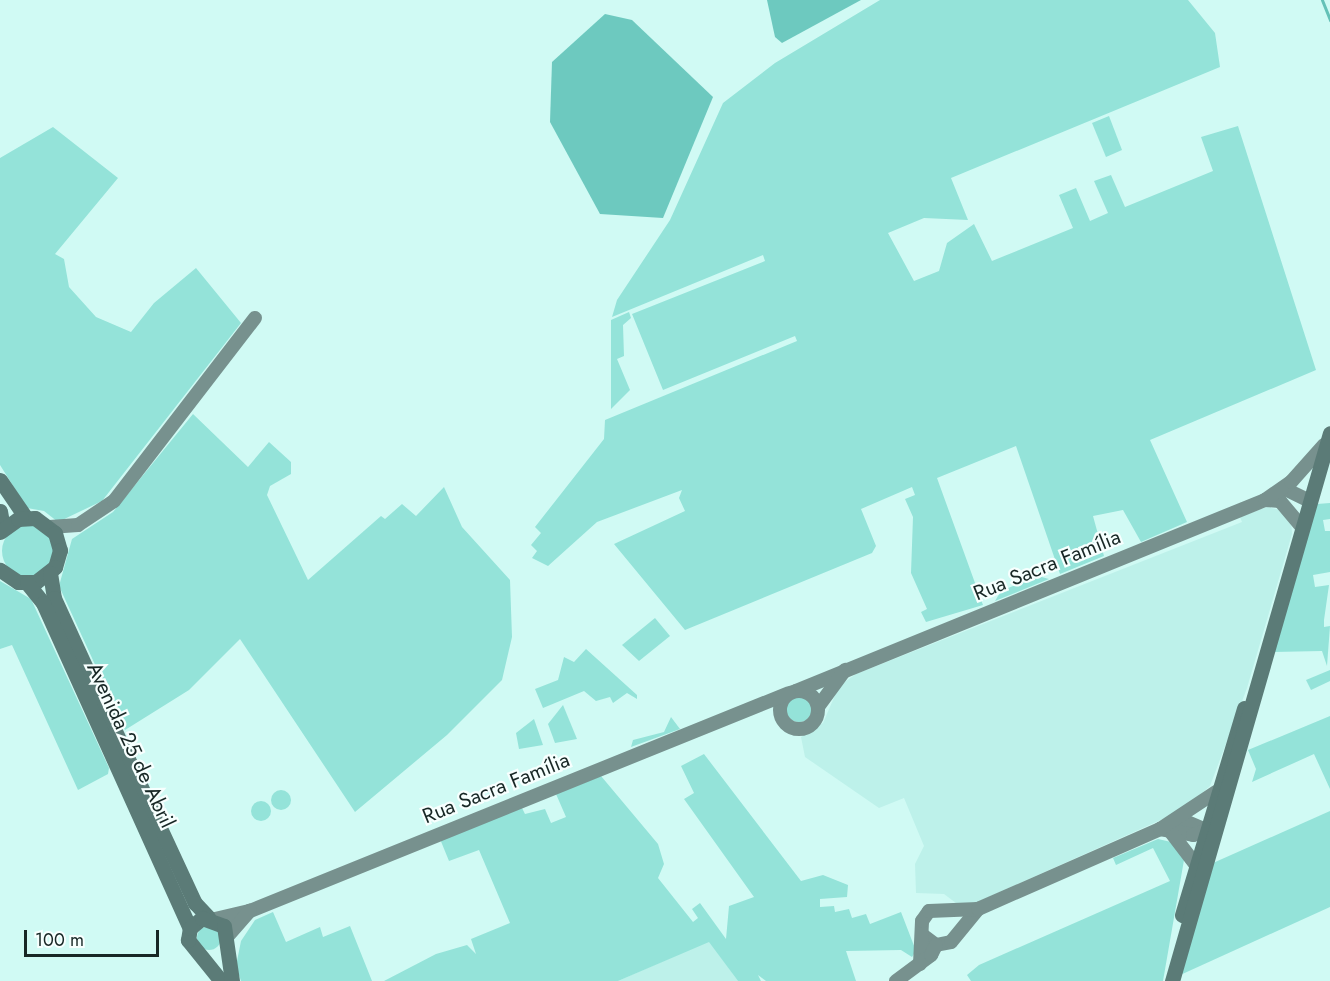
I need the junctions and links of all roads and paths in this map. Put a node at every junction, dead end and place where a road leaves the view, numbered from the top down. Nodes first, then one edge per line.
1 (255, 318) dead end
2 (1329, 436) edge
3 (1319, 473) junction
4 (0, 480) edge
5 (1285, 490) junction
6 (1310, 501) junction
7 (0, 511) edge
8 (26, 518) junction
9 (78, 525) junction
10 (50, 527) junction
11 (1303, 528) junction
12 (2, 530) edge
13 (60, 550) junction
14 (1, 572) edge
15 (50, 573) junction
16 (27, 584) junction
17 (1265, 658) junction
18 (845, 670) junction
19 (792, 692) junction
20 (757, 705) junction
21 (818, 707) junction
22 (782, 720) junction
23 (1216, 792) junction
24 (1180, 819) junction
25 (1165, 830) junction
26 (1209, 830) junction
27 (1196, 865) junction
28 (978, 909) junction
29 (953, 910) junction
30 (250, 911) junction
31 (212, 918) junction
32 (190, 928) junction
33 (960, 931) junction
34 (924, 936) junction
35 (226, 940) junction
36 (193, 949) junction
37 (932, 955) junction
38 (221, 981) edge
39 (232, 981) edge
40 (896, 981) edge
41 (1171, 981) edge

1 - 9 street
2 - 3 main road
2 - 5 street
3 - 5 street
3 - 6 main road
4 - 8 main road
5 - 6 street
5 - 11 street
5 - 18 street, Rua Sacra Família
6 - 11 main road
7 - 12 main road
8 - 10 main road
8 - 12 main road
9 - 10 street
9 - 13 street
10 - 13 main road
11 - 17 main road
13 - 15 main road
14 - 16 main road, Avenida 25 de Abril
15 - 16 main road
15 - 31 main road, Avenida 25 de Abril
16 - 32 main road, Avenida 25 de Abril
17 - 23 main road
17 - 26 main road
18 - 19 street, Rua Sacra Família
18 - 21 street
19 - 20 street, Rua Sacra Família
19 - 21 street
19 - 22 street
20 - 22 street
20 - 30 street, Rua Sacra Família
21 - 22 street
23 - 24 street
23 - 26 main road
24 - 25 street
24 - 26 street
25 - 26 street
25 - 27 street
25 - 28 street
26 - 27 main road
26 - 41 main road
27 - 41 main road
28 - 29 street
28 - 33 street
29 - 33 street
29 - 34 street
30 - 31 street, Rua Sacra Família
30 - 35 street, Rua Sacra Família
31 - 32 main road
31 - 35 main road, Avenida 25 de Abril
32 - 36 main road, Avenida 25 de Abril
33 - 37 street
34 - 37 street
34 - 37 street
35 - 36 main road
35 - 39 main road, Avenida 25 de Abril
36 - 38 main road
37 - 40 street

